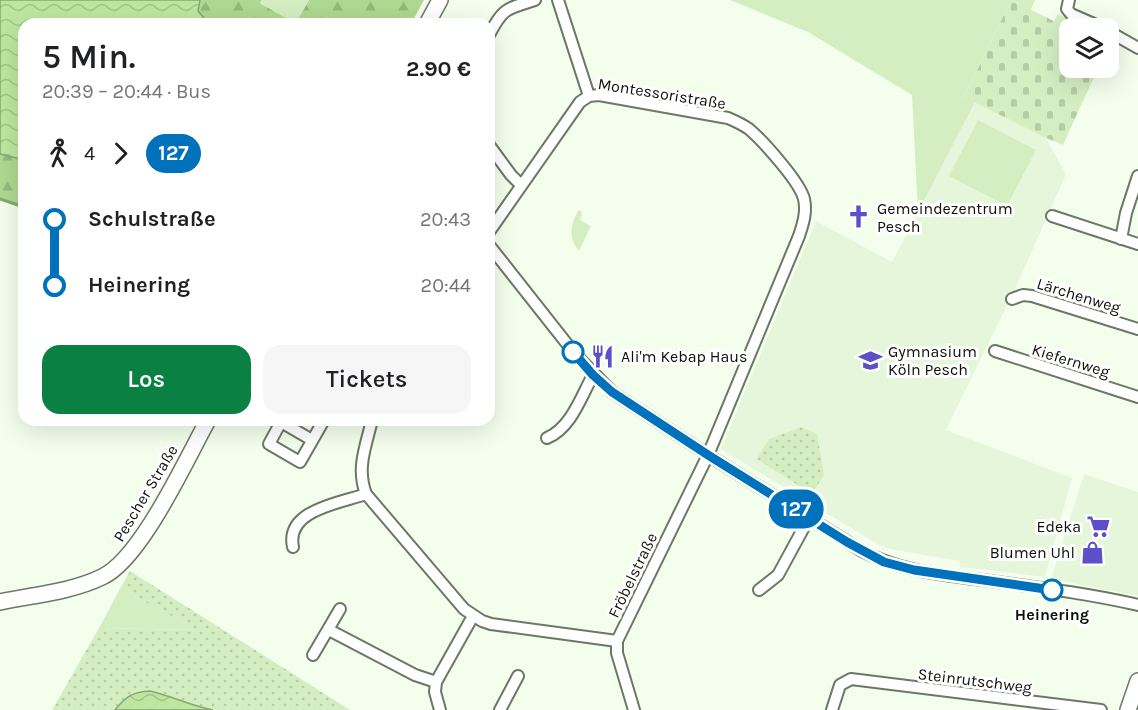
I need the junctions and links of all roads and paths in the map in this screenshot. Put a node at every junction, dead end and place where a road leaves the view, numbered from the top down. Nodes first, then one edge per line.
1 (440, 0) edge
2 (535, 0) edge
3 (558, 0) edge
4 (1068, 5) edge
5 (430, 18) edge
6 (1080, 18) edge
7 (495, 23) edge
8 (1119, 37) edge
9 (1138, 48) edge
10 (589, 96) junction
11 (495, 153) edge
12 (1138, 176) edge
13 (521, 185) junction
14 (1052, 216) dead end
15 (495, 223) edge
16 (1121, 238) junction
17 (1138, 244) edge
18 (495, 253) edge
19 (1012, 299) dead end
20 (1138, 328) edge
21 (995, 351) dead end
22 (593, 375) junction
23 (1138, 397) edge
24 (205, 426) edge
25 (320, 426) edge
26 (369, 426) edge
27 (547, 438) dead end
28 (312, 440) dead end
29 (708, 455) junction
30 (366, 494) junction
31 (809, 518) junction
32 (293, 547) dead end
33 (759, 590) dead end
34 (0, 602) edge
35 (1138, 604) edge
36 (340, 609) dead end
37 (472, 615) junction
38 (329, 630) junction
39 (617, 641) junction
40 (313, 656) dead end
41 (518, 676) dead end
42 (1138, 681) edge
43 (436, 682) junction
44 (440, 710) edge
45 (500, 710) edge
46 (634, 710) edge
47 (832, 710) edge
48 (1101, 710) edge
49 (1128, 710) edge

1 - 5 street
2 - 7 street
3 - 10 street
4 - 6 street
8 - 9 street
10 - 13 street, Montessoristraße
10 - 29 street, Montessoristraße
11 - 13 street
12 - 16 street
13 - 15 street, Montessoristraße
14 - 16 street
16 - 17 street
18 - 22 street
19 - 20 street, Lärchenweg
21 - 23 street, Kiefernweg
22 - 27 street
22 - 29 street
24 - 34 street, Pescher Straße
25 - 28 street
26 - 30 street
29 - 31 street
29 - 39 street, Fröbelstraße
30 - 32 street
30 - 37 street, Fröbelstraße
31 - 33 street
31 - 35 street
36 - 38 street
37 - 39 street, Fröbelstraße
37 - 43 street
38 - 40 street
38 - 43 street
39 - 46 street
41 - 45 street
42 - 49 street
43 - 44 street
47 - 48 street, Steinrutschweg

